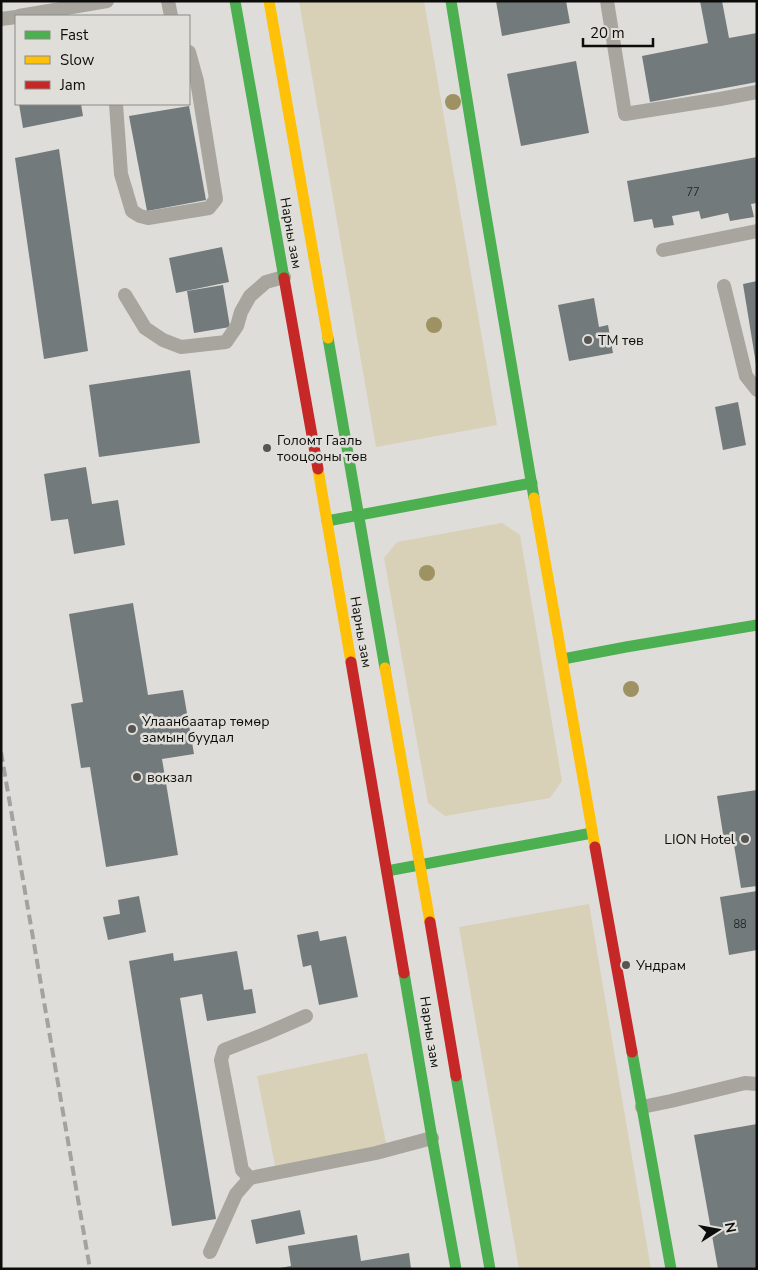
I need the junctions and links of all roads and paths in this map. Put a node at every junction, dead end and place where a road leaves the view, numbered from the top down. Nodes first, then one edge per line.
1 (107, 1) edge
2 (168, 1) edge
3 (235, 1) edge
4 (269, 1) edge
5 (450, 1) edge
6 (607, 1) edge
7 (23, 15) edge
8 (172, 15) edge
9 (15, 16) edge
10 (1, 19) edge
11 (190, 56) edge
12 (757, 92) edge
13 (116, 105) edge
14 (757, 231) edge
15 (663, 250) dead end
16 (284, 277) junction
17 (724, 286) dead end
18 (125, 295) dead end
19 (757, 390) edge
20 (532, 482) junction
21 (358, 514) junction
22 (327, 521) junction
23 (757, 625) edge
24 (563, 660) junction
25 (592, 833) junction
26 (420, 865) junction
27 (388, 871) junction
28 (306, 1016) dead end
29 (757, 1084) edge
30 (642, 1107) junction
31 (432, 1138) junction
32 (250, 1178) junction
33 (210, 1252) dead end
34 (456, 1269) edge
35 (490, 1269) edge
36 (671, 1269) edge

1 - 7 lane
2 - 8 lane
3 - 16 main road, Нарны зам
4 - 21 main road, Нарны зам
5 - 20 main road
6 - 12 lane
9 - 10 lane
11 - 13 lane
14 - 15 lane
16 - 18 lane
16 - 22 main road, Нарны зам
17 - 19 lane
20 - 21 main road
20 - 24 main road
21 - 22 main road
21 - 26 main road, Нарны зам
22 - 27 main road, Нарны зам
23 - 24 main road
24 - 25 main road
25 - 26 main road
25 - 30 main road
26 - 27 main road
26 - 35 main road, Нарны зам
27 - 31 main road, Нарны зам
28 - 32 lane
29 - 30 lane
30 - 36 main road
31 - 32 lane
31 - 34 main road, Нарны зам
32 - 33 lane

